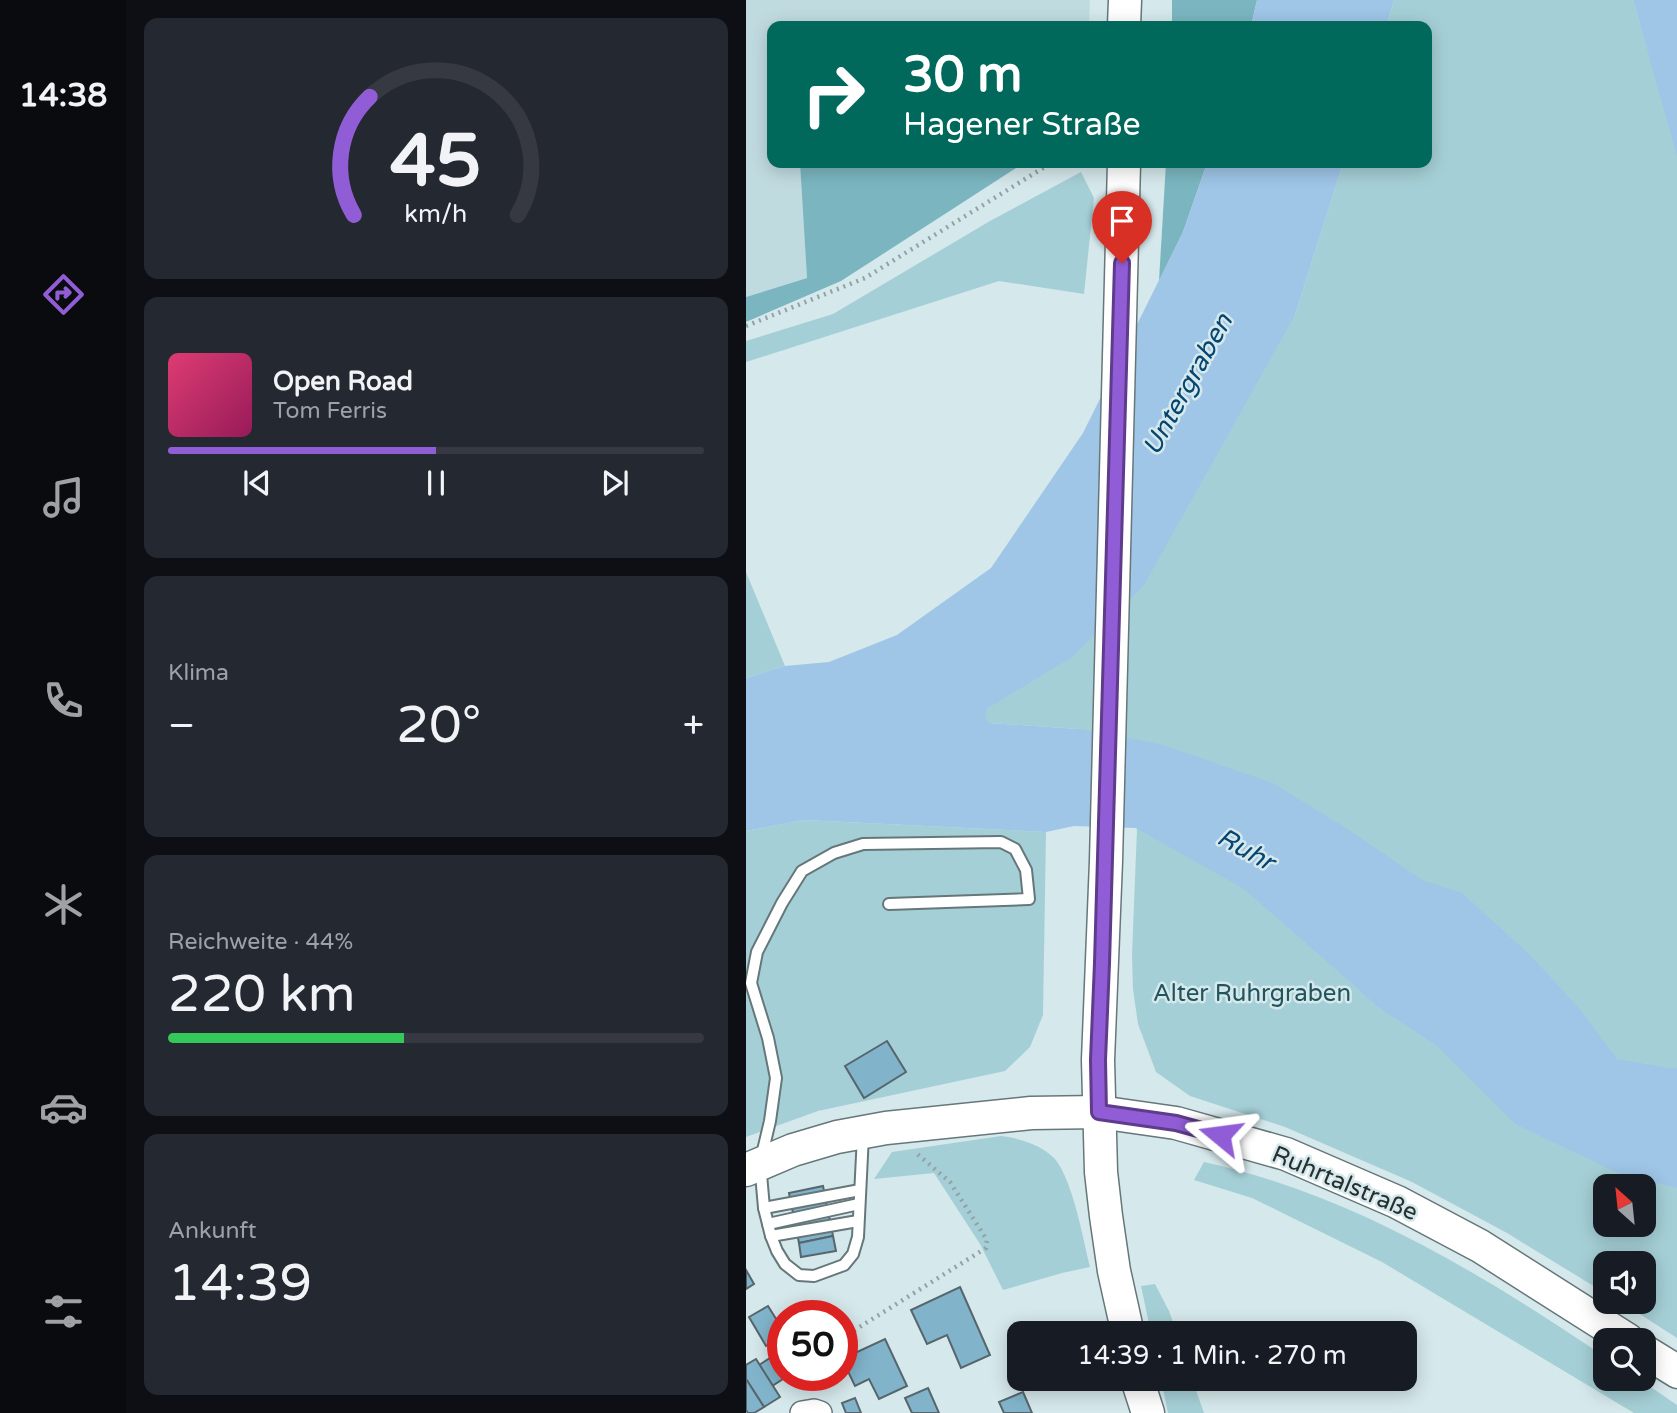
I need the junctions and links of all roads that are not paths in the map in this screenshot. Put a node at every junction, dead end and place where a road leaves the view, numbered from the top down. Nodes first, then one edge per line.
1 (1125, 0) edge
2 (1124, 21) edge
3 (1124, 168) edge
4 (889, 904) dead end
5 (1099, 1112) junction
6 (875, 1130) junction
7 (753, 1166) edge
8 (860, 1190) junction
9 (859, 1204) junction
10 (764, 1208) junction
11 (858, 1221) junction
12 (768, 1223) junction
13 (771, 1237) junction
14 (1125, 1321) edge
15 (1609, 1328) edge
16 (1656, 1358) edge
17 (1678, 1372) edge
18 (1141, 1391) edge
19 (802, 1413) edge
20 (820, 1413) edge
21 (1148, 1413) edge

1 - 2 main road
3 - 5 main road
4 - 7 lane
5 - 6 main road, Ruhrtalstraße
5 - 14 main road
5 - 15 main road, Ruhrtalstraße
6 - 7 main road, Ruhrtalstraße
6 - 8 lane
7 - 10 lane
8 - 9 lane
8 - 10 lane
9 - 11 lane
9 - 12 lane
10 - 12 lane
11 - 13 lane
11 - 13 lane
12 - 13 lane
16 - 17 main road
18 - 21 main road
19 - 20 street

